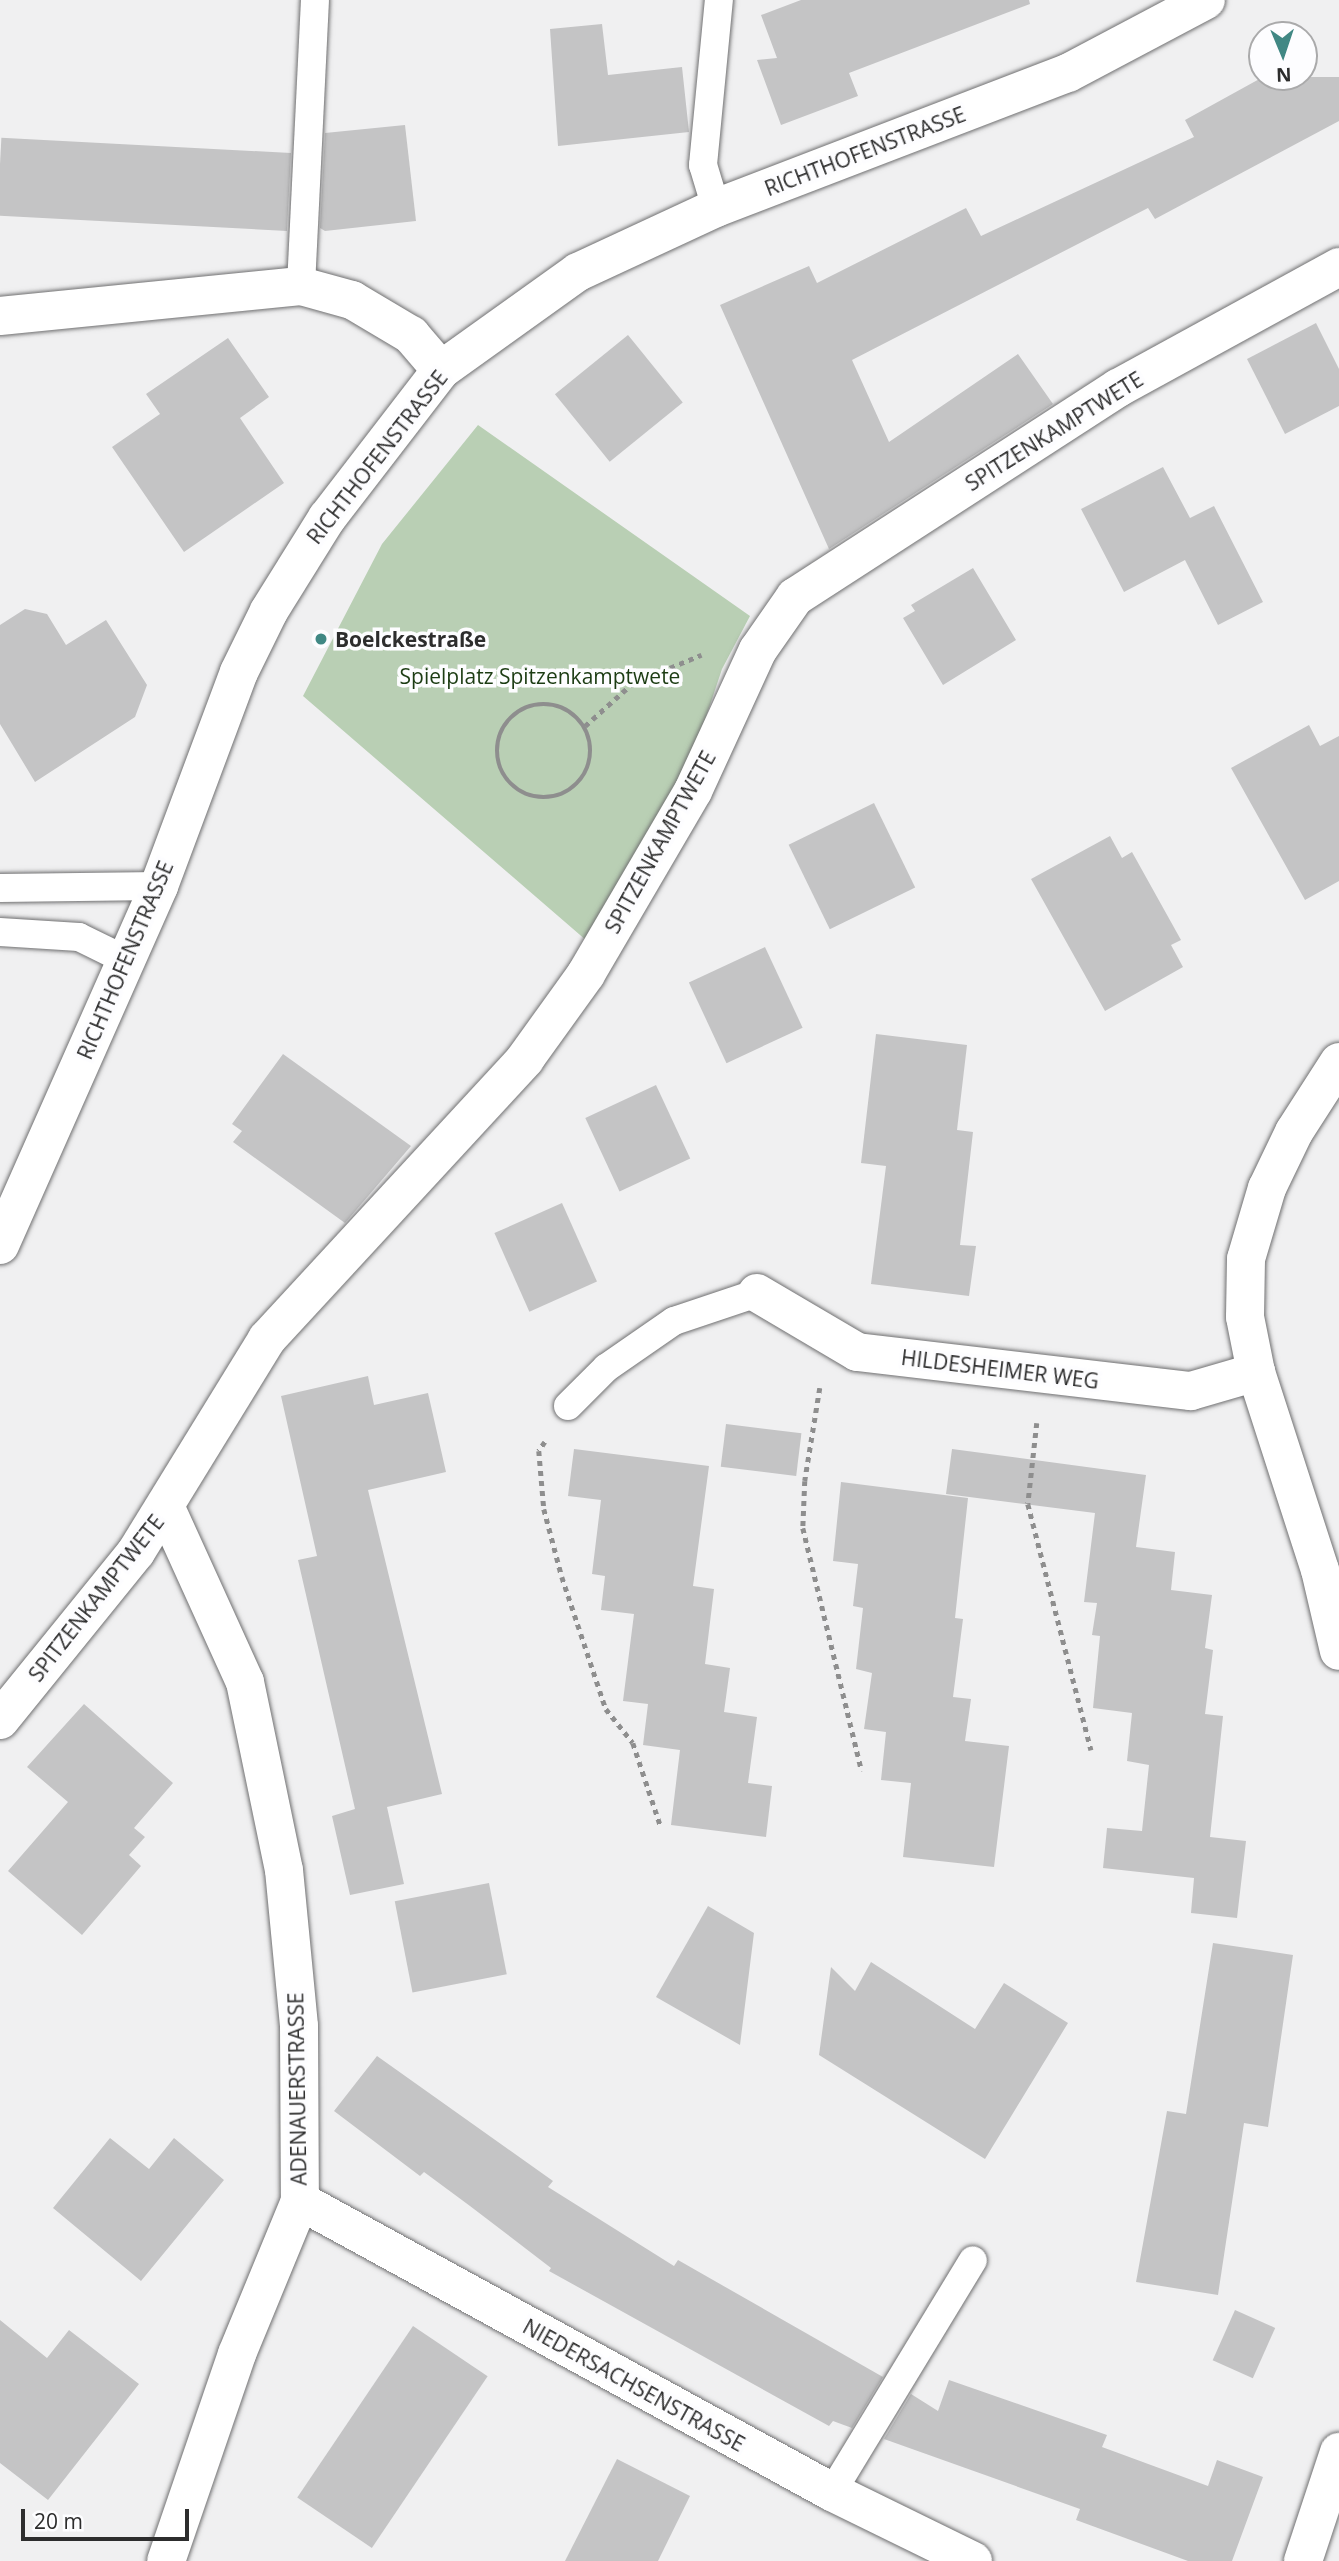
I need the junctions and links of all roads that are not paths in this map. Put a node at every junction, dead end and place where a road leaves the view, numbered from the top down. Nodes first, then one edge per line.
1 (315, 0) edge
2 (719, 0) edge
3 (1206, 0) edge
4 (716, 208) junction
5 (1339, 267) edge
6 (301, 286) junction
7 (0, 316) edge
8 (441, 370) junction
9 (159, 886) junction
10 (0, 888) edge
11 (0, 932) edge
12 (126, 960) junction
13 (1339, 1062) edge
14 (0, 1245) edge
15 (758, 1293) joint
16 (1256, 1372) junction
17 (568, 1406) road end
18 (166, 1508) junction
19 (1339, 1651) edge
20 (245, 1682) joint
21 (0, 1720) edge
22 (299, 2201) junction
23 (973, 2260) dead end
24 (1339, 2452) edge
25 (832, 2493) junction
26 (166, 2561) edge
27 (973, 2561) edge
28 (1303, 2561) edge

1 - 6 lane
2 - 4 lane
3 - 4 street, RICHTHOFENSTRASSE
4 - 8 street, RICHTHOFENSTRASSE
5 - 18 street, SPITZENKAMPTWETE
6 - 7 street
6 - 8 street
8 - 9 street, RICHTHOFENSTRASSE
9 - 10 lane
9 - 12 street, RICHTHOFENSTRASSE
11 - 12 lane
12 - 14 street, RICHTHOFENSTRASSE
13 - 16 street
15 - 16 street, HILDESHEIMER WEG
15 - 17 lane
16 - 19 street
18 - 20 street, SPITZENKAMPTWETE
18 - 21 street, SPITZENKAMPTWETE
20 - 22 street, ADENAUERSTRASSE
22 - 25 street, NIEDERSACHSENSTRASSE
22 - 26 street, ADENAUERSTRASSE
23 - 25 lane
24 - 28 street
25 - 27 street, NIEDERSACHSENSTRASSE

